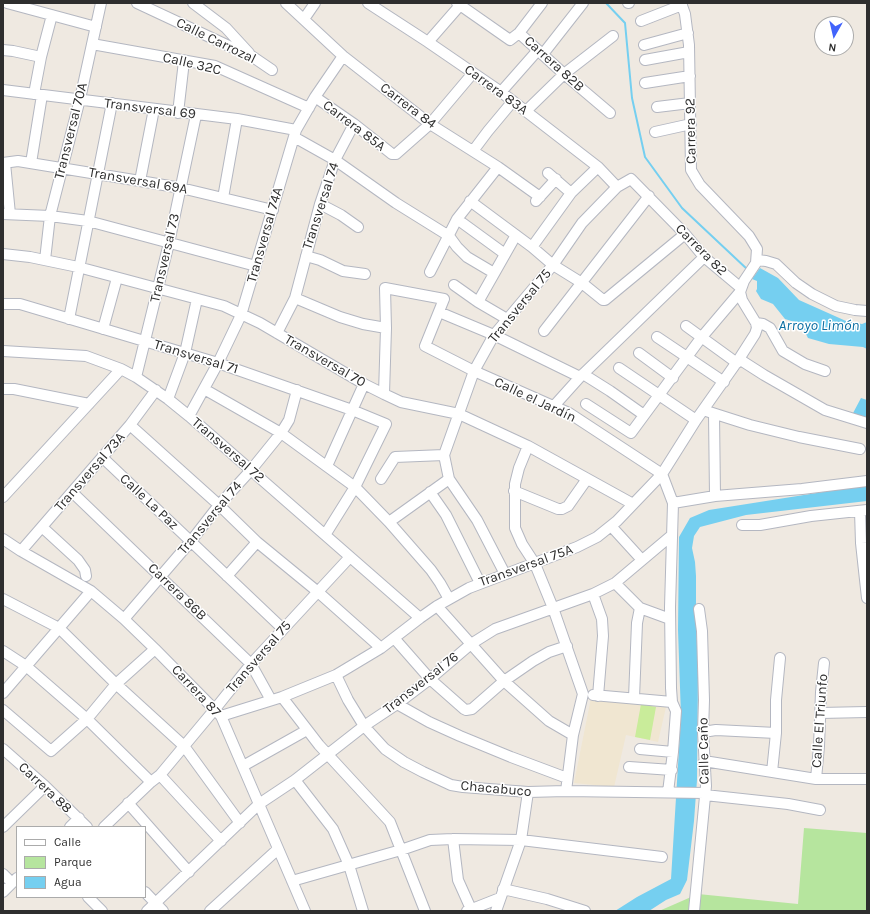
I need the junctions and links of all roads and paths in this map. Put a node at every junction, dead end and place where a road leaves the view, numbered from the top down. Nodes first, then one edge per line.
1 (7, 3) edge
2 (101, 3) edge
3 (137, 3) edge
4 (193, 3) edge
5 (286, 3) edge
6 (315, 3) edge
7 (368, 3) edge
8 (542, 3) edge
9 (583, 3) edge
10 (459, 4) edge
11 (681, 4) edge
12 (52, 15) junction
13 (304, 20) junction
14 (641, 21) dead end
15 (96, 27) junction
16 (520, 33) junction
17 (688, 33) junction
18 (613, 36) dead end
19 (428, 42) junction
20 (92, 44) junction
21 (644, 45) dead end
22 (3, 50) edge
23 (541, 52) junction
24 (689, 52) junction
25 (250, 55) junction
26 (343, 56) junction
27 (41, 58) junction
28 (645, 60) dead end
29 (184, 61) junction
30 (272, 70) dead end
31 (473, 73) junction
32 (564, 74) junction
33 (690, 76) junction
34 (644, 83) dead end
35 (3, 90) edge
36 (501, 92) junction
37 (38, 94) junction
38 (315, 97) junction
39 (80, 99) junction
40 (513, 101) junction
41 (112, 103) junction
42 (690, 103) junction
43 (657, 107) dead end
44 (309, 108) junction
45 (154, 110) junction
46 (526, 111) junction
47 (178, 113) junction
48 (610, 114) dead end
49 (196, 115) junction
50 (237, 119) junction
51 (354, 124) junction
52 (430, 124) junction
53 (691, 124) junction
54 (655, 132) dead end
55 (295, 134) junction
56 (473, 151) junction
57 (335, 160) junction
58 (4, 163) edge
59 (31, 163) junction
60 (498, 167) junction
61 (598, 167) junction
62 (62, 168) junction
63 (98, 174) junction
64 (631, 179) joint
65 (140, 181) junction
66 (181, 188) junction
67 (617, 188) junction
68 (571, 193) junction
69 (649, 196) junction
70 (223, 198) junction
71 (470, 201) junction
72 (320, 204) junction
73 (272, 210) junction
74 (7, 214) edge
75 (50, 216) junction
76 (457, 219) junction
77 (88, 221) junction
78 (358, 226) dead end
79 (685, 234) junction
80 (516, 235) junction
81 (449, 236) junction
82 (169, 243) junction
83 (532, 247) junction
84 (3, 254) edge
85 (505, 254) junction
86 (306, 256) junction
87 (704, 257) junction
88 (45, 260) junction
89 (756, 261) junction
90 (553, 265) junction
91 (256, 266) junction
92 (78, 267) junction
93 (430, 272) dead end
94 (494, 273) junction
95 (365, 274) dead end
96 (117, 278) junction
97 (582, 283) junction
98 (454, 285) dead end
99 (742, 287) junction
100 (158, 289) junction
101 (295, 298) junction
102 (197, 299) junction
103 (478, 302) junction
104 (3, 304) edge
105 (867, 310) edge
106 (439, 312) junction
107 (241, 315) junction
108 (69, 319) junction
109 (507, 319) junction
110 (756, 325) junction
111 (686, 326) dead end
112 (386, 328) junction
113 (103, 330) junction
114 (544, 331) dead end
115 (276, 333) junction
116 (494, 335) junction
117 (657, 337) dead end
118 (701, 338) junction
119 (144, 342) junction
120 (3, 351) edge
121 (639, 353) dead end
122 (185, 354) junction
123 (687, 358) junction
124 (738, 361) junction
125 (218, 363) junction
126 (619, 368) dead end
127 (121, 369) junction
128 (474, 371) junction
129 (825, 371) dead end
130 (582, 376) junction
131 (136, 377) junction
132 (673, 378) junction
133 (724, 382) junction
134 (364, 384) junction
135 (3, 389) edge
136 (204, 389) junction
137 (156, 390) junction
138 (297, 390) junction
139 (384, 394) junction
140 (660, 396) junction
141 (168, 399) junction
142 (89, 404) junction
143 (586, 404) dead end
144 (554, 407) junction
145 (352, 410) junction
146 (703, 410) junction
147 (459, 414) junction
148 (714, 414) junction
149 (189, 416) junction
150 (644, 416) junction
151 (696, 420) junction
152 (867, 422) edge
153 (130, 425) junction
154 (281, 433) junction
155 (528, 446) junction
156 (860, 449) dead end
157 (444, 455) junction
158 (102, 458) junction
159 (326, 466) junction
160 (251, 470) junction
161 (662, 474) junction
162 (587, 478) junction
163 (381, 479) dead end
164 (449, 479) junction
165 (867, 481) edge
166 (355, 487) junction
167 (514, 491) junction
168 (72, 492) junction
169 (430, 492) junction
170 (715, 496) junction
171 (3, 497) edge
172 (673, 503) junction
173 (633, 504) junction
174 (219, 505) junction
175 (863, 511) edge
176 (388, 522) junction
177 (742, 525) dead end
178 (611, 526) junction
179 (42, 527) junction
180 (325, 535) junction
181 (672, 535) junction
182 (3, 539) edge
183 (191, 542) junction
184 (256, 542) junction
185 (864, 542) edge
186 (21, 551) junction
187 (350, 557) junction
188 (642, 560) junction
189 (535, 564) junction
190 (866, 571) edge
191 (505, 574) junction
192 (86, 576) dead end
193 (227, 576) junction
194 (160, 577) junction
195 (480, 583) junction
196 (615, 583) junction
197 (91, 592) junction
198 (318, 592) junction
199 (594, 594) junction
200 (867, 598) edge
201 (3, 599) edge
202 (449, 599) junction
203 (437, 606) junction
204 (553, 608) junction
205 (640, 608) junction
206 (699, 609) dead end
207 (420, 618) junction
208 (124, 619) junction
209 (670, 619) junction
210 (60, 628) junction
211 (283, 629) junction
212 (394, 638) junction
213 (471, 644) junction
214 (567, 646) junction
215 (381, 648) junction
216 (155, 649) junction
217 (3, 651) edge
218 (780, 658) dead end
219 (824, 663) dead end
220 (251, 664) junction
221 (26, 666) junction
222 (336, 675) junction
223 (430, 679) junction
224 (504, 681) junction
225 (116, 684) junction
226 (3, 693) edge
227 (583, 694) junction
228 (598, 696) junction
229 (282, 697) junction
230 (634, 698) junction
231 (271, 700) junction
232 (672, 702) junction
233 (397, 704) junction
234 (3, 710) edge
235 (867, 712) edge
236 (218, 713) junction
237 (820, 713) junction
238 (87, 719) junction
239 (364, 726) junction
240 (307, 730) junction
241 (703, 732) junction
242 (776, 734) junction
243 (573, 735) junction
244 (184, 746) junction
245 (640, 749) dead end
246 (673, 752) junction
247 (328, 754) junction
248 (5, 755) edge
249 (704, 761) junction
250 (243, 766) junction
251 (629, 767) dead end
252 (672, 770) junction
253 (772, 772) junction
254 (160, 775) junction
255 (567, 778) junction
256 (816, 779) junction
257 (867, 779) edge
258 (295, 780) junction
259 (151, 782) junction
260 (45, 786) junction
261 (566, 791) junction
262 (528, 792) junction
263 (670, 792) junction
264 (703, 794) junction
265 (128, 803) junction
266 (259, 804) junction
267 (820, 810) dead end
268 (79, 818) junction
269 (240, 823) junction
270 (71, 826) edge
271 (86, 826) edge
272 (105, 826) edge
273 (3, 827) edge
274 (453, 839) junction
275 (521, 840) junction
276 (221, 841) junction
277 (278, 849) junction
278 (401, 850) junction
279 (662, 857) dead end
280 (349, 865) junction
281 (189, 872) junction
282 (3, 874) edge
283 (14, 881) edge
284 (292, 881) junction
285 (3, 892) edge
286 (146, 893) edge
287 (502, 894) junction
288 (89, 898) edge
289 (159, 907) edge
290 (304, 910) edge
291 (469, 910) edge
292 (102, 911) edge
293 (147, 911) edge
294 (210, 911) edge
295 (363, 911) edge
296 (425, 911) edge
297 (496, 911) edge
298 (585, 911) edge
299 (694, 911) edge

1 - 12 street
2 - 15 street, Transversal 70A
3 - 25 street, Calle Carrozal
4 - 25 street
5 - 13 street, Carrera 84
6 - 13 street
7 - 19 street, Carrera 83A
8 - 16 street
9 - 23 street
10 - 16 street, Carrera 82B
10 - 19 street
11 - 14 street
11 - 17 street, Carrera 92
12 - 15 street
12 - 27 street
13 - 26 street, Carrera 84
15 - 20 street, Transversal 70A
16 - 23 street, Carrera 82B
17 - 21 street
17 - 24 street, Carrera 92
18 - 32 street
19 - 31 street, Carrera 83A
20 - 29 street, Calle 32C
20 - 39 street, Transversal 70A
22 - 27 street
23 - 32 street, Carrera 82B
23 - 36 street
24 - 28 street
24 - 33 street, Carrera 92
25 - 30 street, Calle Carrozal
26 - 38 street, Transversal 74A
26 - 52 street, Carrera 84
27 - 37 street
29 - 44 street, Calle 32C
29 - 47 street
31 - 36 street, Carrera 83A
31 - 52 street
32 - 46 street
32 - 48 street, Carrera 82B
33 - 34 street
33 - 42 street, Carrera 92
35 - 37 street, Transversal 69
36 - 40 street, Carrera 83A
37 - 39 street, Transversal 69
37 - 59 street
38 - 44 street, Transversal 74A
38 - 51 street, Carrera 85A
39 - 41 street, Transversal 69
39 - 62 street, Transversal 70A
40 - 46 street, Carrera 83A
40 - 56 street
41 - 45 street, Transversal 69
41 - 63 street
42 - 43 street
42 - 53 street, Carrera 92
44 - 55 street, Transversal 74A
45 - 47 street, Transversal 69
45 - 65 street
46 - 61 street, Carrera 83A
47 - 49 street, Transversal 69
49 - 50 street, Transversal 69
49 - 66 street, Transversal 73
50 - 55 street, Transversal 69
50 - 70 street
51 - 52 street, Carrera 85A
51 - 57 street, Transversal 74
52 - 56 street, Carrera 84
53 - 54 street
53 - 89 street, Carrera 92
55 - 57 street, Transversal 69
55 - 73 street, Transversal 74A
56 - 60 street, Carrera 84
57 - 72 street, Transversal 74
57 - 81 street, Transversal 69
58 - 59 street, Transversal 69A
58 - 74 street
59 - 62 street, Transversal 69A
60 - 68 street, Carrera 84
60 - 71 street
61 - 67 street, Carrera 83A
61 - 68 street
62 - 63 street, Transversal 69A
62 - 75 street, Transversal 70A
63 - 65 street, Transversal 69A
63 - 77 street
64 - 67 street, Transversal 75
64 - 69 street, Carrera 82
65 - 66 street, Transversal 69A
66 - 70 street, Transversal 69A
66 - 82 street, Transversal 73
67 - 90 street, Transversal 75
68 - 83 street
69 - 79 street, Carrera 82
69 - 97 street
70 - 73 street, Transversal 69A
71 - 76 street
71 - 80 street
72 - 78 street
72 - 86 street, Transversal 74
73 - 91 street, Transversal 74A
74 - 75 street
75 - 77 street
75 - 88 street, Transversal 70A
76 - 81 street
76 - 85 street
77 - 82 street
77 - 92 street
79 - 87 street, Carrera 82
79 - 97 street
80 - 83 street
80 - 85 street
81 - 93 street
81 - 94 street, Transversal 69
82 - 91 street
82 - 100 street, Transversal 73
83 - 90 street
84 - 88 street, Transversal 70
85 - 94 street
86 - 95 street
86 - 101 street, Transversal 74
87 - 99 street, Carrera 82
87 - 130 street
88 - 92 street, Transversal 70
89 - 99 street
89 - 105 street
90 - 97 street
90 - 109 street, Transversal 75
91 - 107 street, Transversal 74A
92 - 96 street, Transversal 70
92 - 108 street
94 - 103 street
96 - 100 street, Transversal 70
96 - 113 street
97 - 114 street
98 - 103 street
99 - 110 street, Carrera 82
99 - 118 street
100 - 102 street, Transversal 70
100 - 119 street, Transversal 73
101 - 112 street
101 - 115 street, Transversal 74
102 - 107 street, Transversal 70
102 - 122 street
103 - 109 street
104 - 108 street, Transversal 71
106 - 112 street
106 - 116 street
106 - 128 street, Calle el Jardín
107 - 115 street, Transversal 70
107 - 125 street, Transversal 74A
108 - 113 street, Transversal 71
109 - 116 street, Transversal 75
110 - 124 street, Transversal 75A
110 - 129 street
111 - 118 street
112 - 139 street
113 - 119 street, Transversal 71
115 - 134 street, Transversal 70
116 - 128 street, Transversal 75
116 - 130 street
117 - 123 street
118 - 123 street
118 - 124 street
119 - 122 street, Transversal 71
119 - 131 street, Transversal 73
120 - 127 street, Transversal 72
121 - 132 street
122 - 125 street, Transversal 71
122 - 141 street
123 - 132 street
123 - 133 street
124 - 133 street, Transversal 75A
124 - 152 street
125 - 136 street, Transversal 74A
125 - 138 street, Transversal 71
126 - 140 street
127 - 131 street, Transversal 72
127 - 142 street
128 - 144 street, Calle el Jardín
128 - 147 street, Transversal 75
130 - 144 street
130 - 150 street
131 - 137 street, Transversal 72
132 - 140 street
133 - 146 street, Transversal 75A
134 - 139 street, Transversal 70
134 - 145 street
135 - 142 street
136 - 149 street, Transversal 74A
136 - 154 street
137 - 141 street, Transversal 72
137 - 153 street, Transversal 73A
138 - 145 street, Transversal 71
138 - 154 street, Transversal 74
139 - 147 street, Transversal 70
140 - 150 street
140 - 151 street
141 - 149 street, Transversal 72
142 - 171 street
143 - 150 street
144 - 161 street, Calle el Jardín
145 - 159 street
145 - 166 street, Transversal 71
146 - 148 street
146 - 151 street, Transversal 75A
147 - 155 street, Transversal 70
147 - 157 street, Transversal 75
148 - 156 street
148 - 170 street
149 - 160 street, Transversal 72
151 - 161 street, Transversal 75A
153 - 158 street, Transversal 73A
153 - 174 street
154 - 159 street
154 - 160 street, Transversal 74
155 - 162 street, Transversal 70
155 - 167 street
157 - 163 street
157 - 164 street
158 - 168 street, Transversal 73A
158 - 183 street, Calle La Paz
159 - 166 street
160 - 174 street, Transversal 74
160 - 180 street, Transversal 72
161 - 172 street
161 - 173 street, Transversal 75A
162 - 167 street
162 - 173 street, Transversal 70
164 - 169 street
164 - 191 street
165 - 170 street
166 - 176 street
166 - 180 street
167 - 189 street
168 - 179 street, Transversal 73A
168 - 194 street, Carrera 86B
169 - 176 street
169 - 195 street
170 - 172 street
172 - 181 street
173 - 178 street, Transversal 75A
174 - 183 street, Transversal 74
174 - 184 street
175 - 177 street
175 - 185 street
176 - 202 street
178 - 188 street
178 - 189 street, Transversal 75A
179 - 186 street, Transversal 73A
179 - 192 street
180 - 187 street, Transversal 72
181 - 188 street, Transversal 76
181 - 209 street
182 - 186 street, Carrera 87
183 - 193 street, Calle La Paz
183 - 194 street, Transversal 74
184 - 193 street
184 - 198 street
185 - 190 street
186 - 197 street, Carrera 87
187 - 198 street, Transversal 75
187 - 207 street, Transversal 72
188 - 196 street, Transversal 76
189 - 191 street, Transversal 75A
189 - 204 street
190 - 200 street
191 - 195 street, Transversal 75A
193 - 211 street, Calle La Paz
194 - 208 street, Transversal 74
194 - 220 street, Carrera 86B
195 - 202 street, Transversal 75A
196 - 199 street, Transversal 76
196 - 205 street
197 - 208 street, Carrera 87
197 - 210 street
198 - 211 street, Transversal 75
198 - 215 street
199 - 204 street, Transversal 76
199 - 228 street
201 - 210 street
202 - 203 street, Transversal 75A
203 - 207 street, Transversal 75A
203 - 213 street
204 - 213 street, Transversal 76
204 - 214 street
205 - 209 street
205 - 230 street
206 - 241 street, Calle Caño
207 - 212 street, Transversal 75A
208 - 216 street, Carrera 87
209 - 232 street
210 - 221 street
210 - 225 street
211 - 220 street, Transversal 75
212 - 215 street, Transversal 75A
212 - 223 street
213 - 223 street, Transversal 76
213 - 224 street
214 - 224 street
214 - 227 street
215 - 222 street, Transversal 75A
216 - 225 street
216 - 236 street, Carrera 87
217 - 221 street
218 - 242 street
219 - 237 street, Calle El Triunfo
220 - 231 street, Carrera 86B
220 - 236 street, Transversal 75
221 - 226 street
221 - 238 street
222 - 229 street, Transversal 75A
222 - 239 street, Chacabuco
223 - 224 street
223 - 233 street, Transversal 76
224 - 243 street
225 - 238 street
225 - 244 street
227 - 228 street
227 - 243 street
228 - 230 street
229 - 231 street, Transversal 75A
229 - 240 street
230 - 232 street
231 - 236 street, Transversal 75A
232 - 246 street
233 - 239 street, Transversal 76
233 - 255 street
234 - 238 street
235 - 237 street
236 - 244 street, Transversal 75
236 - 250 street, Carrera 87
237 - 256 street, Calle El Triunfo
238 - 259 street
239 - 247 street, Transversal 76
239 - 262 street, Chacabuco
240 - 247 street
240 - 250 street
241 - 242 street
241 - 249 street, Calle Caño
242 - 253 street
243 - 255 street
244 - 254 street, Transversal 75
244 - 269 street
245 - 246 street
246 - 252 street
247 - 258 street, Transversal 76
247 - 278 street
248 - 260 street, Carrera 88
249 - 253 street
249 - 264 street, Calle Caño
250 - 266 street, Carrera 87
251 - 252 street
252 - 263 street
253 - 256 street
254 - 259 street, Transversal 75
254 - 276 street
255 - 261 street
256 - 257 street
258 - 266 street, Transversal 76
258 - 280 street
259 - 265 street, Transversal 75
260 - 268 street, Carrera 88
260 - 273 street
261 - 262 street, Chacabuco
261 - 263 street, Chacabuco
262 - 275 street
263 - 264 street, Chacabuco
264 - 267 street, Chacabuco
264 - 299 street, Calle Caño
265 - 272 street, Transversal 75
265 - 281 street
266 - 269 street, Transversal 76
266 - 277 street, Carrera 87
268 - 270 street
268 - 271 street, Carrera 88
269 - 276 street, Transversal 76
274 - 275 street
274 - 278 street
274 - 291 street
275 - 279 street
275 - 287 street
276 - 281 street, Transversal 76
277 - 284 street, Carrera 87
277 - 294 street
278 - 280 street
278 - 296 street
280 - 284 street
280 - 295 street
281 - 289 street, Transversal 76
282 - 283 street
283 - 285 street
284 - 290 street, Carrera 87
286 - 289 street
287 - 291 street
287 - 297 street
287 - 298 street
288 - 292 street
289 - 293 street, Transversal 76

